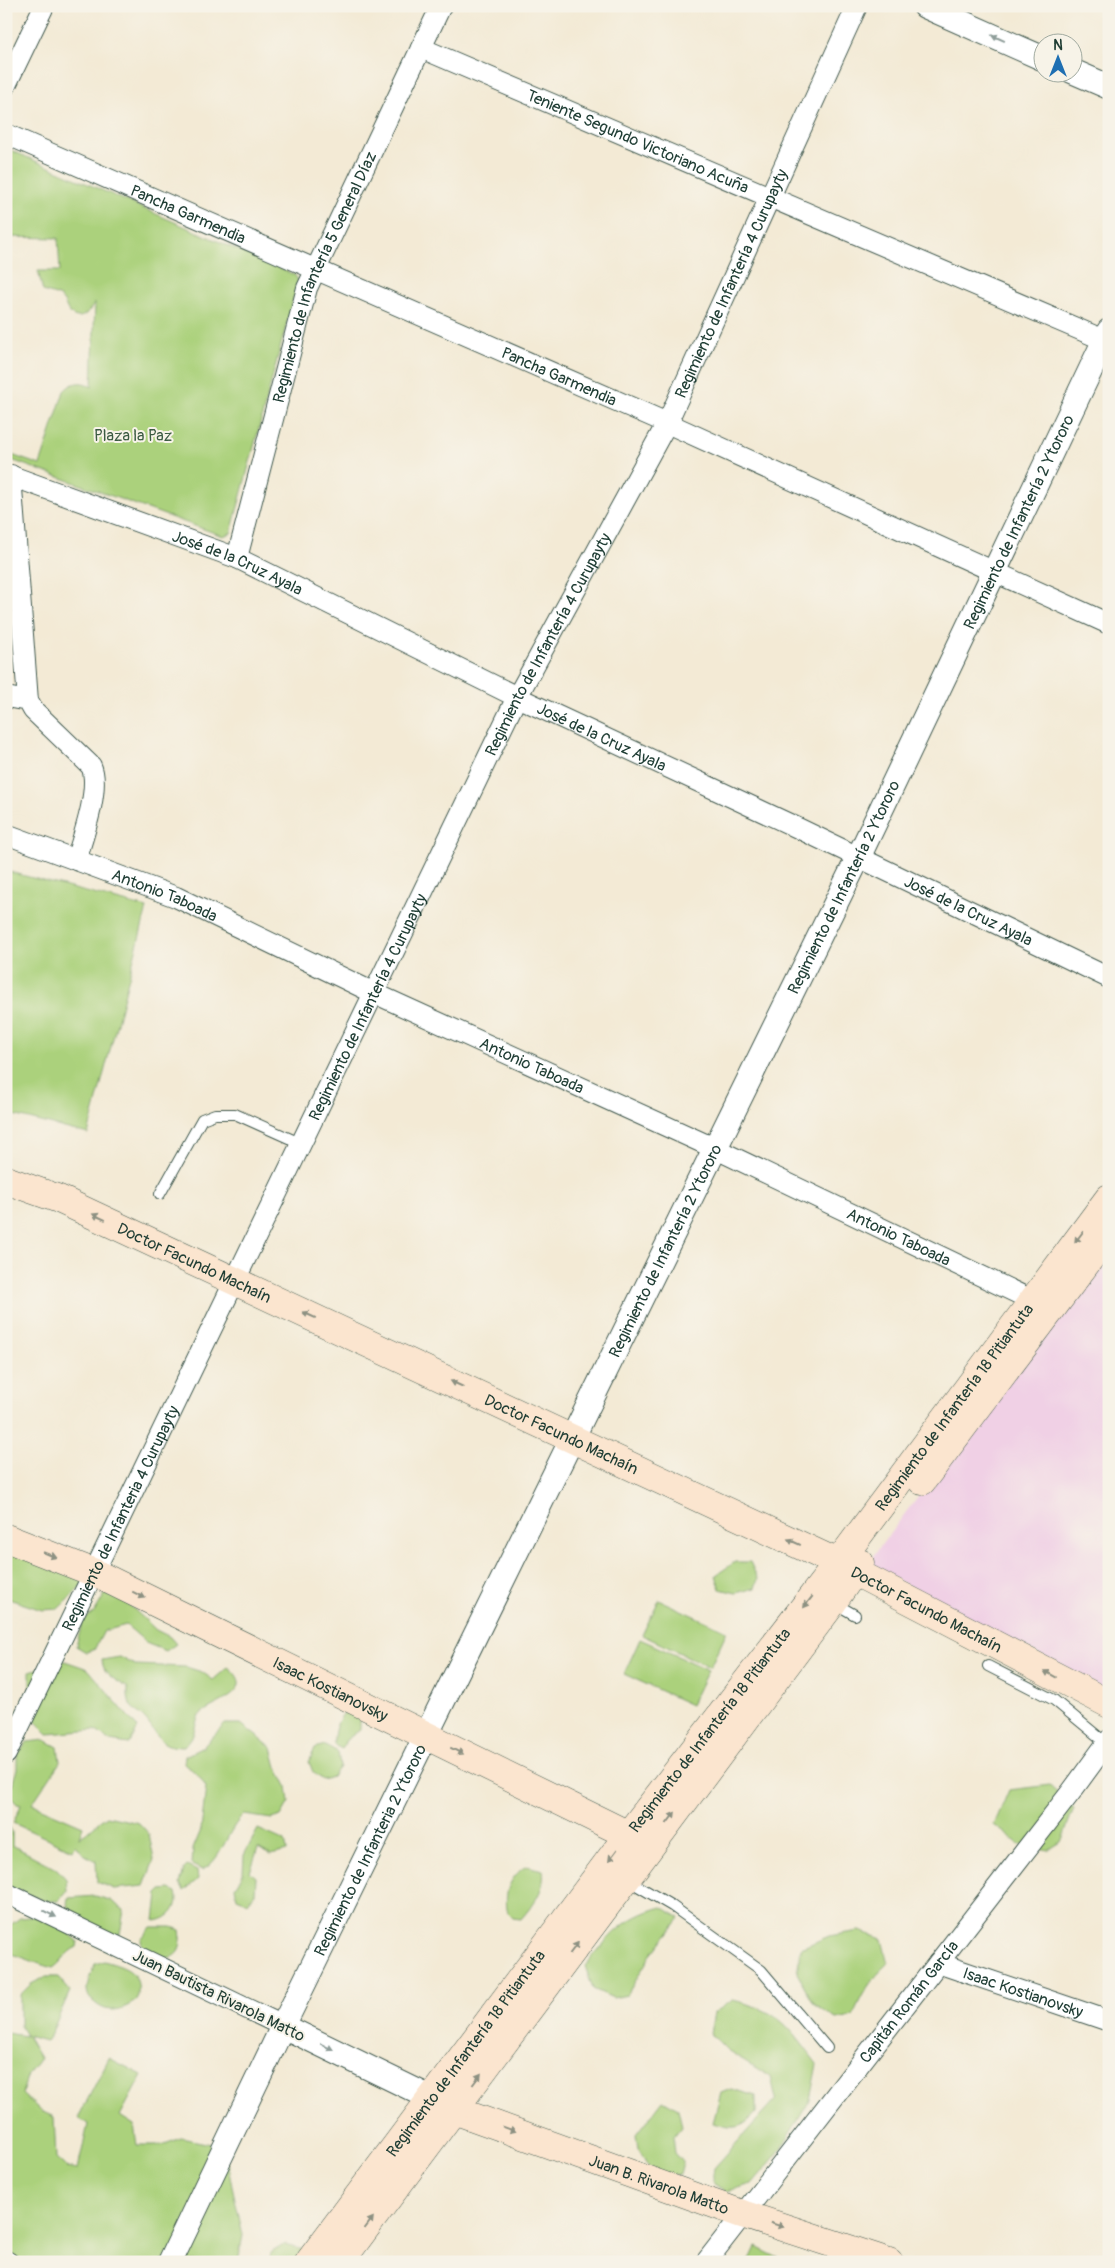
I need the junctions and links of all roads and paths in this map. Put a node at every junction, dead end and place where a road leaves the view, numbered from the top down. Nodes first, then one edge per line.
1 (44, 6) edge
2 (441, 6) edge
3 (857, 6) edge
4 (925, 6) edge
5 (421, 48) junction
6 (1032, 54) edge
7 (1082, 75) edge
8 (6, 85) edge
9 (1109, 87) edge
10 (6, 134) edge
11 (770, 197) junction
12 (315, 270) junction
13 (1106, 336) edge
14 (667, 423) junction
15 (8, 475) edge
16 (237, 558) junction
17 (995, 570) junction
18 (1109, 624) edge
19 (6, 697) edge
20 (517, 697) junction
21 (28, 701) junction
22 (6, 834) edge
23 (858, 858) junction
24 (76, 860) junction
25 (1109, 978) edge
26 (374, 993) junction
27 (302, 1144) junction
28 (714, 1148) junction
29 (6, 1180) edge
30 (160, 1194) dead end
31 (1109, 1198) edge
32 (1109, 1233) edge
33 (236, 1281) junction
34 (1042, 1305) junction
35 (572, 1439) junction
36 (6, 1538) edge
37 (846, 1567) junction
38 (95, 1573) junction
39 (988, 1666) dead end
40 (1065, 1694) junction
41 (1109, 1704) edge
42 (426, 1736) junction
43 (1108, 1742) edge
44 (6, 1754) edge
45 (639, 1840) junction
46 (625, 1879) junction
47 (6, 1893) edge
48 (938, 1963) junction
49 (1109, 2022) edge
50 (283, 2026) junction
51 (827, 2048) dead end
52 (443, 2104) junction
53 (742, 2214) junction
54 (170, 2262) edge
55 (309, 2262) edge
56 (340, 2262) edge
57 (706, 2262) edge
58 (889, 2262) edge

1 - 8 street
2 - 5 street, Regimiento de Infantería 5 General Díaz
3 - 11 street, Regimiento de Infantería 4 Curupayty
6 -> 4 street
5 - 11 street, Teniente Segundo Victoriano Acuña
5 - 12 street, Regimiento de Infantería 5 General Díaz
7 - 9 street
10 - 12 street, Pancha Garmendia
11 - 13 street, Teniente Segundo Victoriano Acuña
11 - 14 street, Regimiento de Infantería 4 Curupayty
12 - 14 street, Pancha Garmendia
12 - 16 street, Regimiento de Infantería 5 General Díaz
13 - 17 street, Regimiento de Infantería 2 Ytororo
14 - 17 street, Pancha Garmendia
14 - 20 street, Regimiento de Infantería 4 Curupayty
15 - 16 street, José de la Cruz Ayala
15 - 21 street
16 - 20 street, José de la Cruz Ayala
17 - 18 street, Pancha Garmendia
17 - 23 street, Regimiento de Infantería 2 Ytororo
19 - 21 street
20 - 23 street, José de la Cruz Ayala
20 - 26 street, Regimiento de Infantería 4 Curupayty
21 - 24 street
22 - 24 street, Antonio Taboada
23 - 25 street, José de la Cruz Ayala
23 - 28 street, Regimiento de Infantería 2 Ytororo
24 - 26 street, Antonio Taboada
26 - 27 street, Regimiento de Infantería 4 Curupayty
26 - 28 street, Antonio Taboada
27 - 30 lane
27 - 33 street, Regimiento de Infantería 4 Curupayty
28 - 34 street, Antonio Taboada
28 - 35 street, Regimiento de Infantería 2 Ytororo
33 -> 29 main road, Doctor Facundo Machaín
31 -> 34 main road, Regimiento de Infantería 18 Pitiantuta
32 - 34 main road, Regimiento de Infantería 18 Pitiantuta
35 -> 33 main road, Doctor Facundo Machaín
33 - 38 street, Regimiento de Infanteria 4 Curupayty
34 - 37 main road, Regimiento de Infantería 18 Pitiantuta
37 -> 35 main road, Doctor Facundo Machaín
35 - 42 street, Regimiento de Infanteria 2 Ytororo
36 -> 38 main road, Isaac Kostianovsky
40 -> 37 main road, Doctor Facundo Machaín
37 -> 45 main road, Regimiento de Infantería 18 Pitiantuta
45 -> 37 main road, Regimiento de Infantería 18 Pitiantuta
38 -> 42 main road, Isaac Kostianovsky
38 - 44 street, Regimiento de Infanteria 4 Curupayty
39 - 40 lane
40 - 41 main road, Doctor Facundo Machaín
40 - 43 lane
42 -> 45 main road, Isaac Kostianovsky
42 - 50 street, Regimiento de Infanteria 2 Ytororo
43 - 48 street, Capitán Román García
45 - 46 main road, Regimiento de Infantería 18 Pitiantuta
45 -> 52 main road, Regimiento de Infantería 18 Pitiantuta
46 - 51 lane
52 -> 46 main road, Regimiento de Infantería 18 Pitiantuta
47 -> 50 street, Juan Bautista Rivarola Matto
48 - 49 street, Isaac Kostianovsky
48 - 53 street, Capitán Román García
50 -> 52 street, Juan Bautista Rivarola Matto
50 - 54 street, Regimiento de Infanteria 2 Ytororo
52 -> 53 main road, Juan B. Rivarola Matto
52 - 55 main road, Regimiento de Infantería 18 Pitiantuta
56 -> 52 main road, Regimiento de Infantería 18 Pitiantuta
53 - 57 street, Capitán Román García
53 -> 58 main road, Juan B. Rivarola Matto

